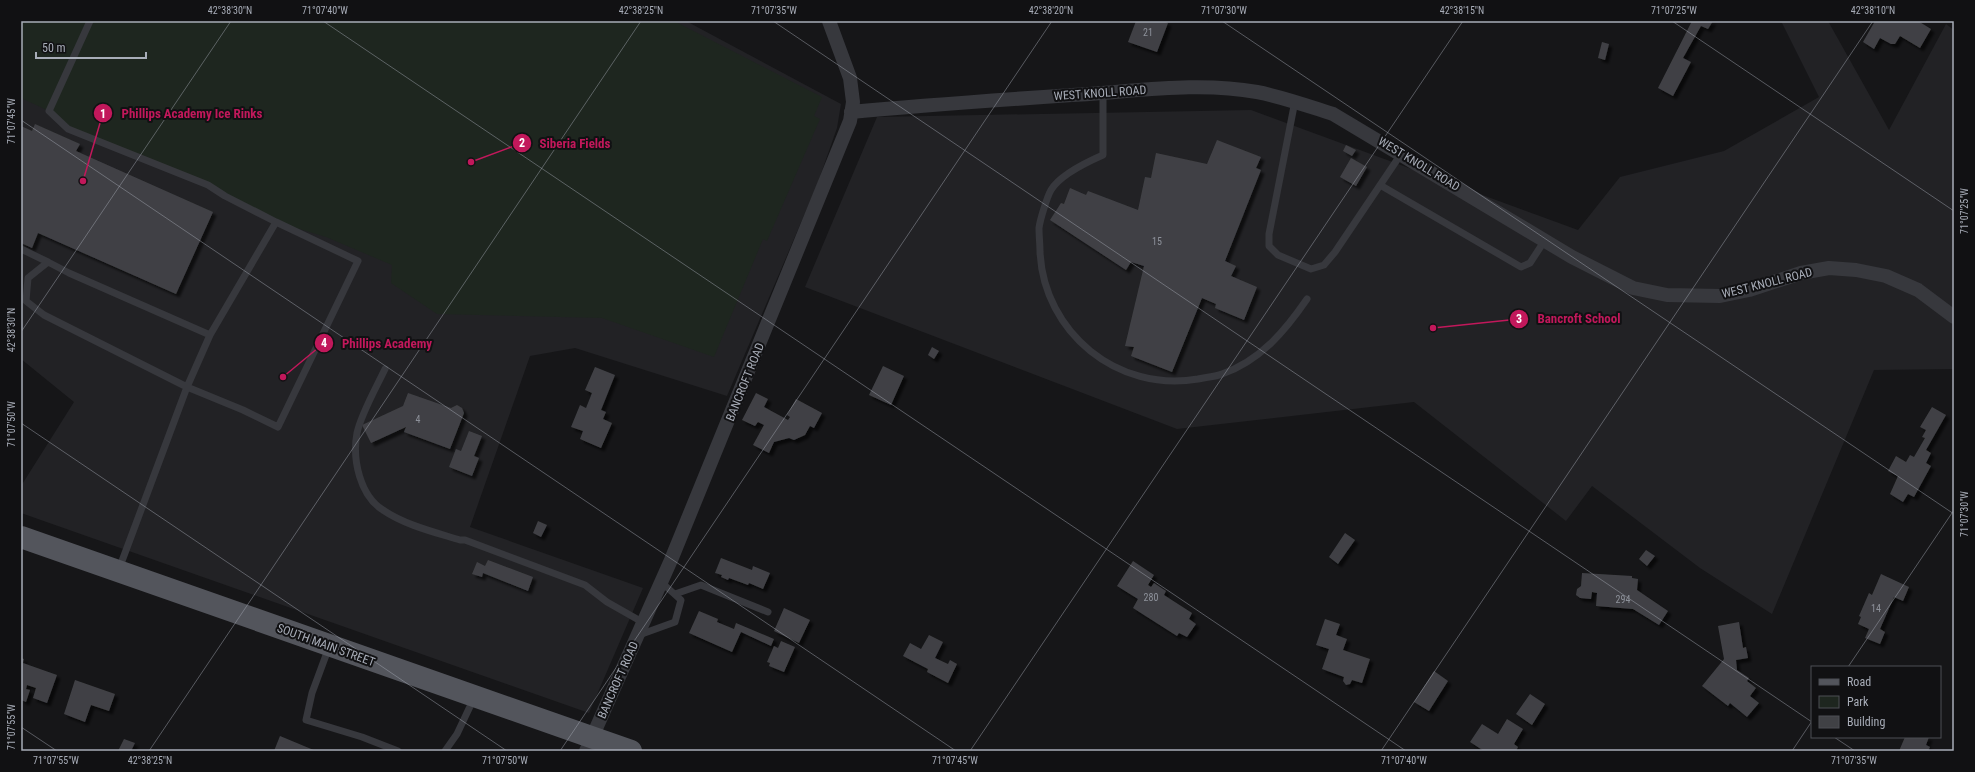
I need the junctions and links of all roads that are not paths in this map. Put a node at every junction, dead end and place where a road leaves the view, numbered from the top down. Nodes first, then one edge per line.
1 (90, 21) edge
2 (829, 21) edge
3 (1103, 92) junction
4 (1295, 101) junction
5 (851, 112) junction
6 (1401, 154) junction
7 (1380, 185) junction
8 (276, 222) junction
9 (1545, 240) junction
10 (21, 249) edge
11 (48, 262) junction
12 (1307, 300) dead end
13 (1954, 317) edge
14 (210, 335) junction
15 (385, 369) dead end
16 (187, 387) junction
17 (21, 537) edge
18 (118, 571) junction
19 (662, 582) junction
20 (675, 594) junction
21 (768, 612) dead end
22 (641, 629) junction
23 (329, 646) junction
24 (474, 698) junction
25 (589, 744) edge
26 (398, 751) edge
27 (445, 751) edge
28 (631, 751) edge

1 - 8 lane
2 - 5 street, BANCROFT ROAD
3 - 4 street, WEST KNOLL ROAD
3 - 5 street, WEST KNOLL ROAD
3 - 12 lane
4 - 6 street, WEST KNOLL ROAD
4 - 7 lane
5 - 19 street, BANCROFT ROAD
6 - 7 lane
6 - 9 street, WEST KNOLL ROAD
7 - 9 lane
8 - 14 lane
8 - 16 lane
9 - 13 street, WEST KNOLL ROAD
10 - 11 lane
11 - 14 lane
11 - 16 lane
14 - 16 lane
15 - 22 lane
16 - 18 lane
17 - 18 main road, SOUTH MAIN STREET
18 - 23 main road, SOUTH MAIN STREET
19 - 20 lane
19 - 22 street, BANCROFT ROAD
20 - 21 lane
20 - 22 lane
22 - 25 street, BANCROFT ROAD
23 - 24 main road, SOUTH MAIN STREET
23 - 26 lane
24 - 25 main road, SOUTH MAIN STREET
24 - 27 lane
25 - 28 main road, SOUTH MAIN STREET

